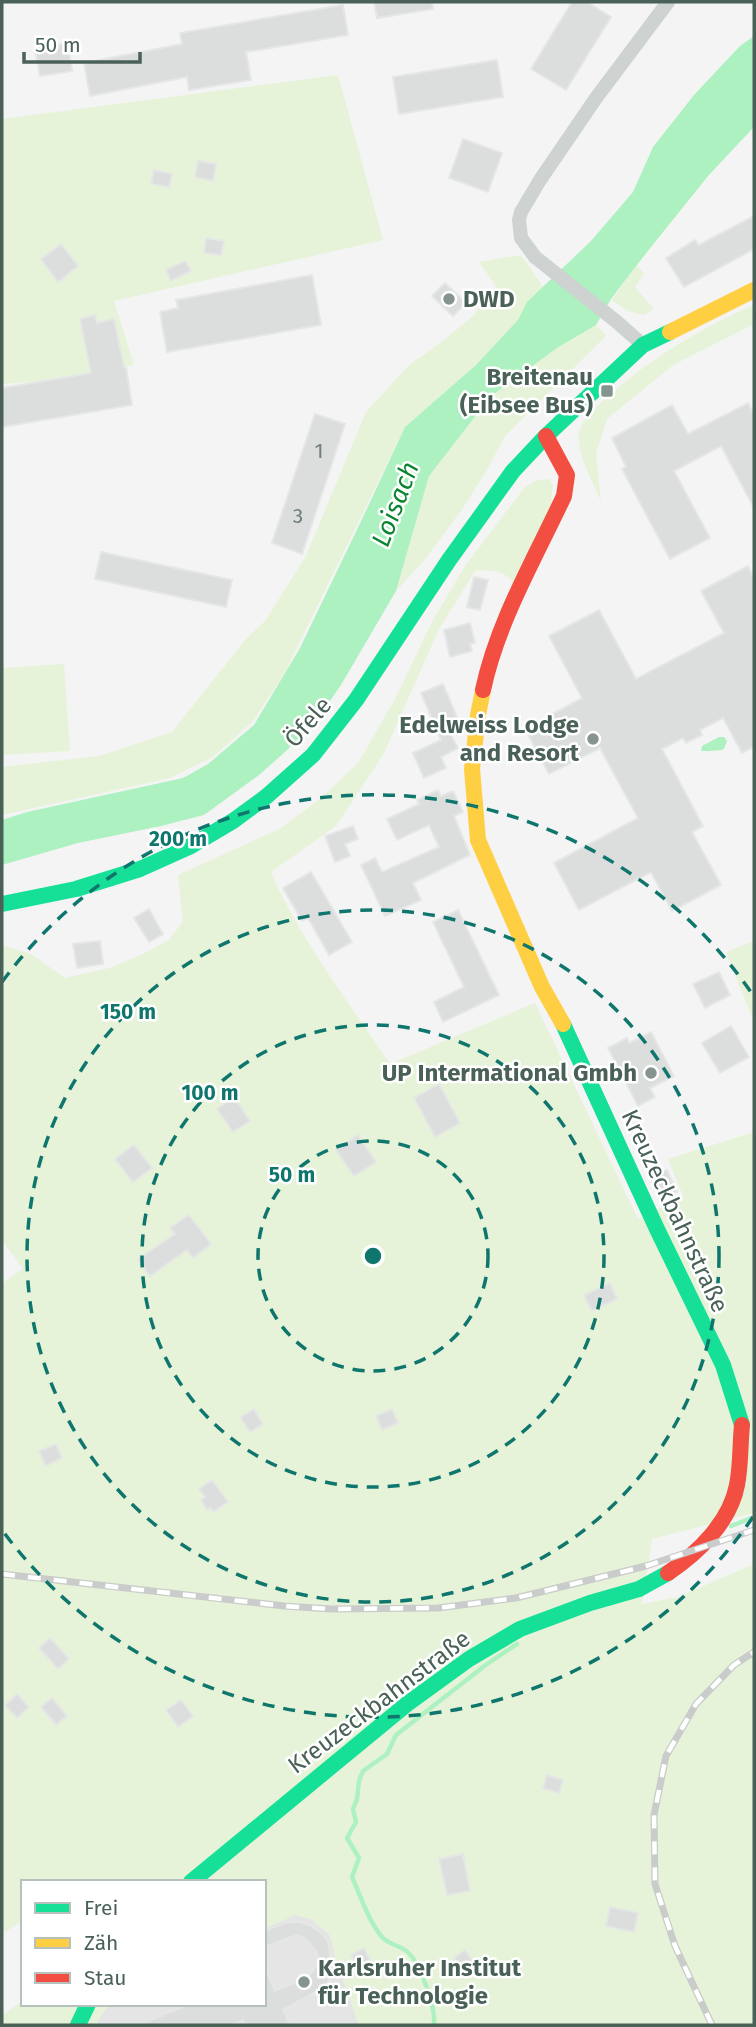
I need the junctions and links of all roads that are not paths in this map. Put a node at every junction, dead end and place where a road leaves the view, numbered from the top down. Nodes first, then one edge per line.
1 (668, 2) edge
2 (754, 290) edge
3 (643, 345) junction
4 (546, 436) junction
5 (2, 904) edge
6 (193, 1880) edge
7 (87, 2006) edge
8 (78, 2025) edge

1 - 3 street
2 - 3 street, Öfele
3 - 4 street, Öfele
4 - 5 street, Öfele
4 - 6 street, Kreuzeckbahnstraße
7 - 8 street

